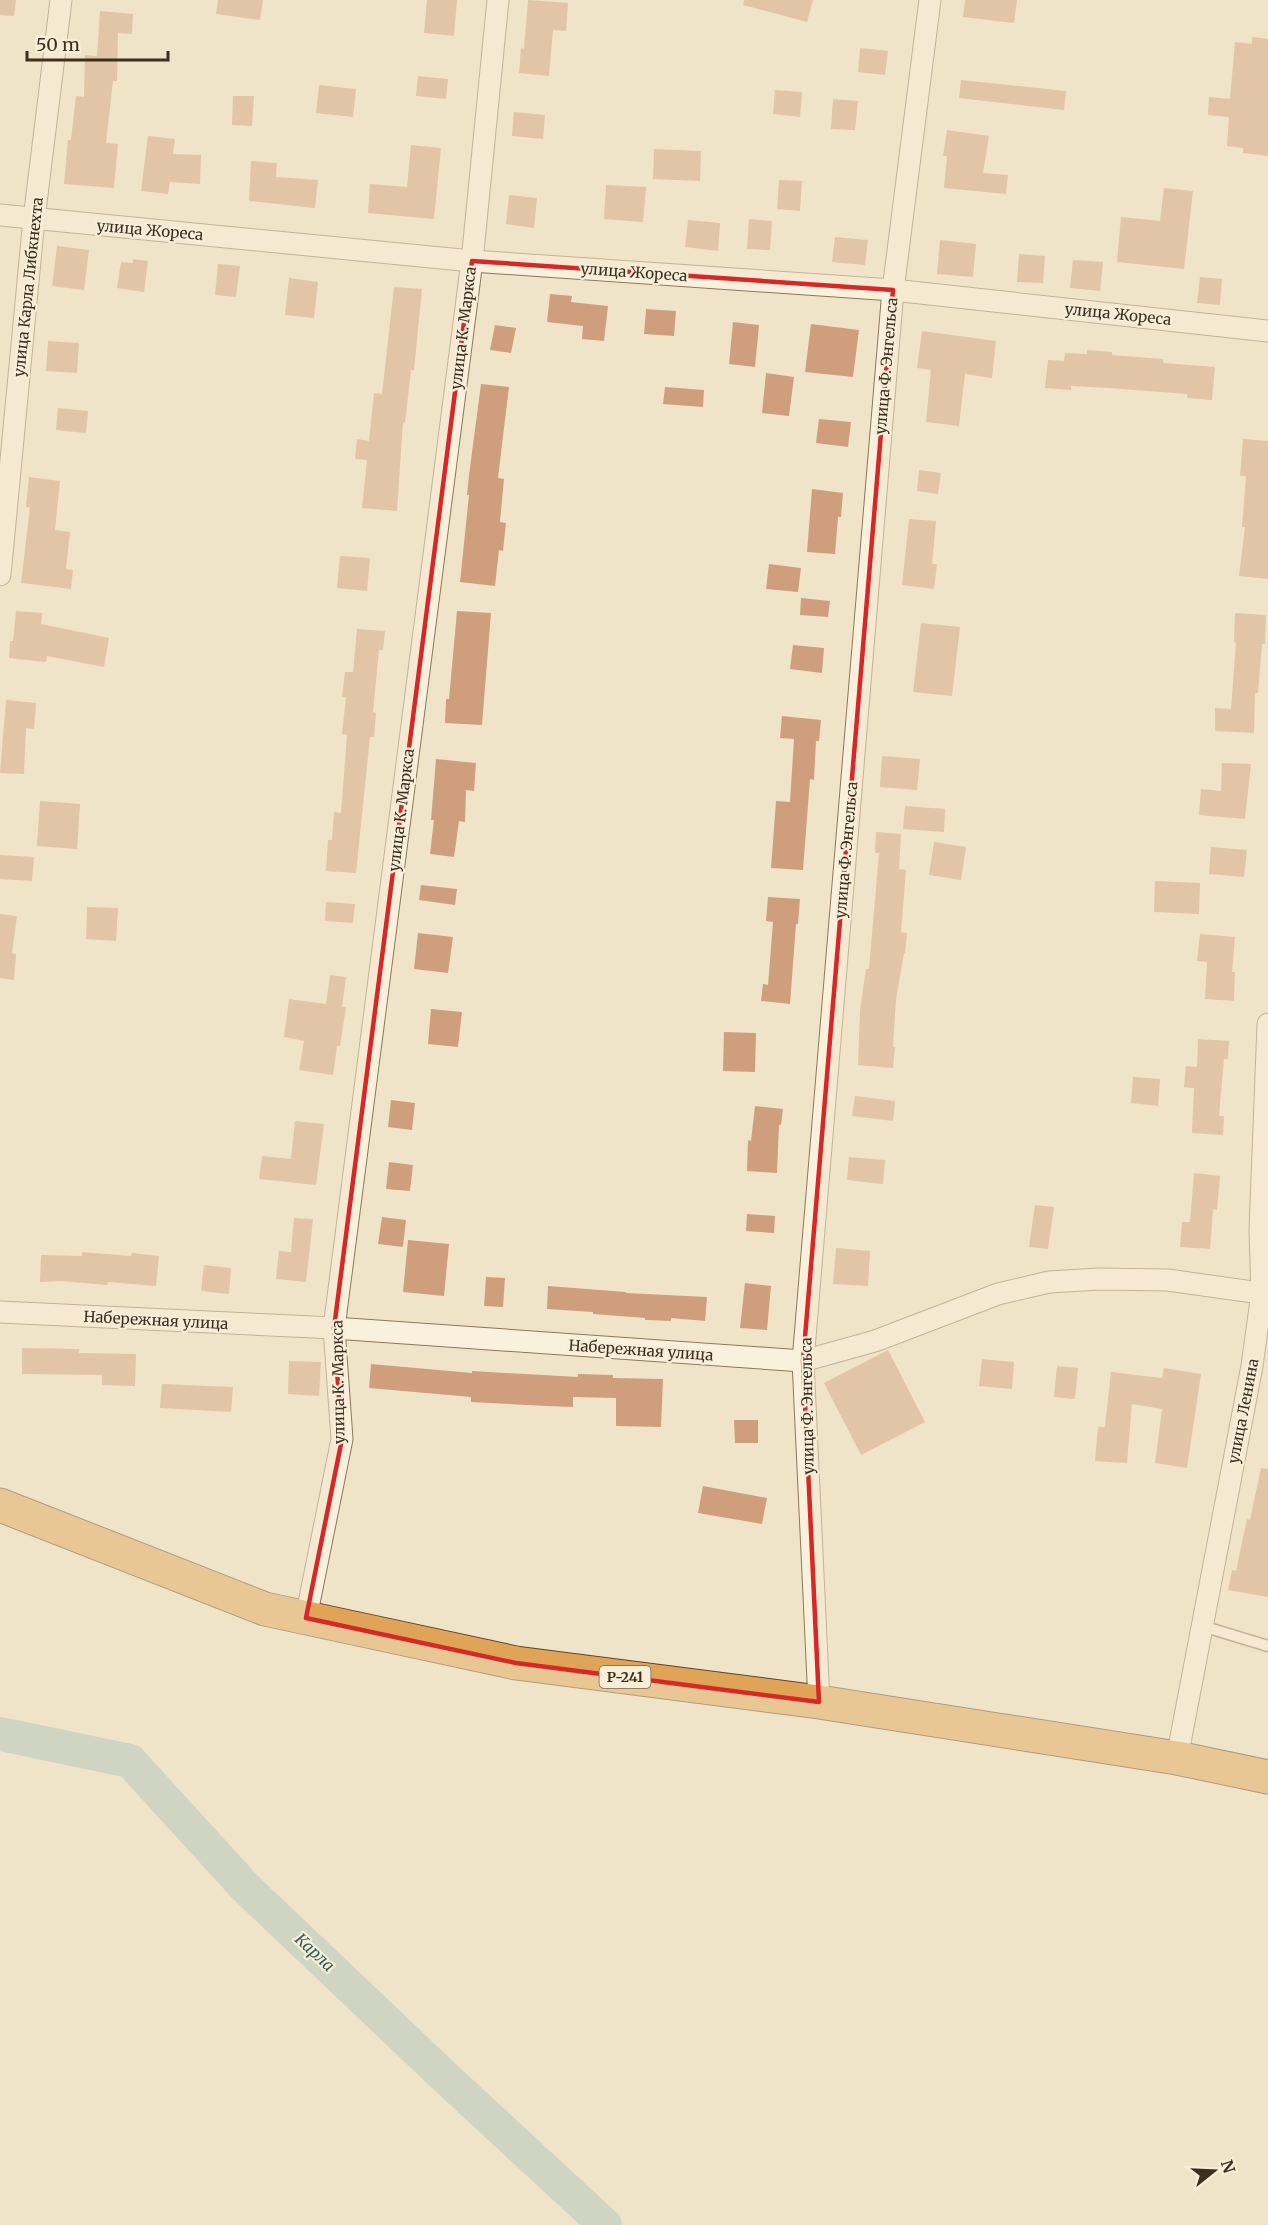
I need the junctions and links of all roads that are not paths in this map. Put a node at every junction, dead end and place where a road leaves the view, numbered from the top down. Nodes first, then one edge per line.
1 (61, 0) edge
2 (498, 0) edge
3 (930, 0) edge
4 (0, 215) edge
5 (34, 219) junction
6 (472, 261) junction
7 (893, 290) junction
8 (1268, 331) edge
9 (0, 575) edge
10 (1268, 1024) edge
11 (1265, 1294) edge
12 (0, 1312) edge
13 (334, 1328) junction
14 (803, 1361) junction
15 (0, 1505) edge
16 (306, 1618) junction
17 (1202, 1626) junction
18 (1268, 1646) edge
19 (819, 1702) junction
20 (1177, 1758) junction
21 (1268, 1777) edge

1 - 5 street, улица Карла Либкнехта
2 - 6 street, улица К. Маркса
3 - 7 street, улица Ф. Энгельса
4 - 5 street, улица Жореса
5 - 6 street, улица Жореса
5 - 9 street, улица Карла Либкнехта
6 - 7 street, улица Жореса
6 - 13 street, улица К. Маркса
7 - 8 street, улица Жореса
7 - 14 street, улица Ф. Энгельса
10 - 11 street, улица Ленина
11 - 14 street, Набережная улица
11 - 17 street, улица Ленина
12 - 13 street, Набережная улица
13 - 14 street, Набережная улица
13 - 16 street, улица К. Маркса
14 - 19 street, улица Ф. Энгельса
15 - 16 highway, Р-241
16 - 19 highway, Р-241
17 - 18 lane
17 - 20 street, улица Ленина
19 - 20 highway, Р-241
20 - 21 highway, Р-241

